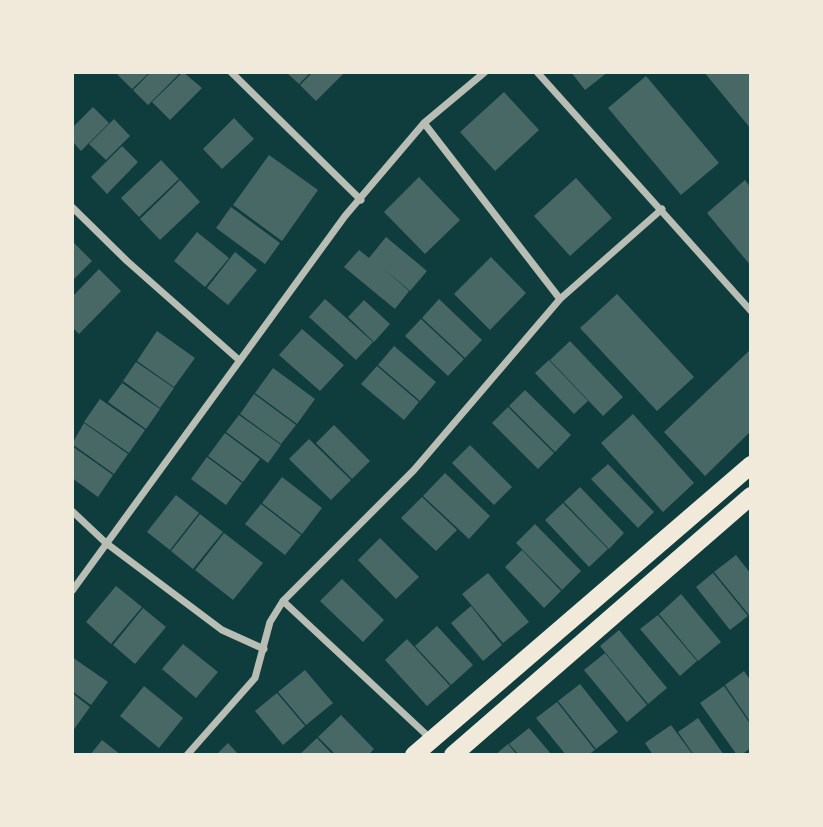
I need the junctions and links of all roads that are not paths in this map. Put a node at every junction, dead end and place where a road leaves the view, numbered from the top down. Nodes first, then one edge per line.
1 (231, 72) edge
2 (485, 72) edge
3 (537, 72) edge
4 (424, 123) junction
5 (361, 200) junction
6 (72, 207) edge
7 (662, 209) junction
8 (560, 299) junction
9 (751, 311) edge
10 (239, 360) junction
11 (751, 464) edge
12 (751, 496) edge
13 (72, 511) edge
14 (106, 543) junction
15 (72, 591) edge
16 (284, 601) junction
17 (264, 649) junction
18 (432, 739) junction
19 (187, 755) edge
20 (414, 755) edge
21 (453, 755) edge

1 - 5 street
2 - 4 street
3 - 7 street
4 - 5 street
4 - 8 street
5 - 10 street
6 - 10 street
7 - 8 street
7 - 9 street
8 - 16 street
10 - 14 street
11 - 18 main road
12 - 21 main road
13 - 14 street
14 - 15 street
14 - 17 street
16 - 17 street
16 - 18 street
17 - 19 street
18 - 20 main road

